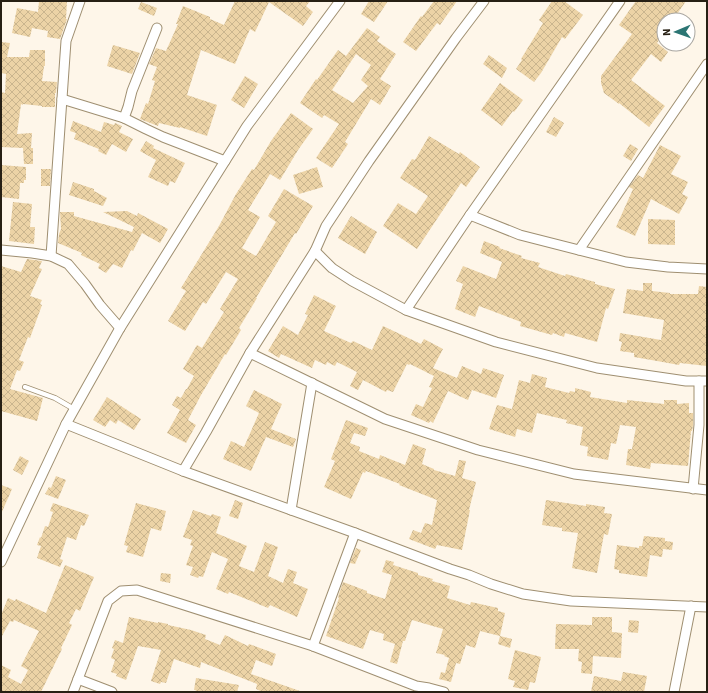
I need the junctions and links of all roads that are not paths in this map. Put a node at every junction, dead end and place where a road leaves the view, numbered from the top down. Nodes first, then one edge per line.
1 (80, 1) edge
2 (340, 1) edge
3 (484, 1) edge
4 (620, 1) edge
5 (157, 28) dead end
6 (707, 64) edge
7 (62, 99) junction
8 (124, 118) junction
9 (225, 161) junction
10 (470, 215) junction
11 (1, 250) edge
12 (579, 250) junction
13 (315, 251) junction
14 (51, 256) junction
15 (707, 269) edge
16 (406, 310) junction
17 (120, 328) junction
18 (250, 353) junction
19 (703, 381) edge
20 (312, 384) junction
21 (24, 387) dead end
22 (74, 409) junction
23 (66, 424) junction
24 (183, 471) junction
25 (693, 489) junction
26 (707, 490) edge
27 (291, 510) junction
28 (355, 533) junction
29 (1, 562) edge
30 (691, 606) junction
31 (707, 607) edge
32 (313, 646) junction
33 (78, 679) junction
34 (415, 689) edge
35 (73, 692) edge
36 (112, 692) edge
37 (444, 692) edge
38 (674, 692) edge

1 - 7 street
2 - 9 street
3 - 13 street
4 - 10 street
5 - 8 street
6 - 12 street
7 - 8 street
7 - 14 street
8 - 9 street
9 - 17 street
10 - 12 street
10 - 16 street
11 - 14 street
12 - 15 street
13 - 16 street
13 - 18 street
14 - 17 street
16 - 19 street
17 - 22 street
18 - 20 street
18 - 24 street
19 - 25 street
20 - 25 street
20 - 27 street
21 - 22 lane
22 - 23 street
23 - 24 street
23 - 29 street
24 - 27 street
25 - 26 street
27 - 28 street
28 - 30 street
28 - 32 street
30 - 31 street
30 - 38 street
32 - 33 street
32 - 34 street
33 - 35 street
33 - 36 street
34 - 37 street

